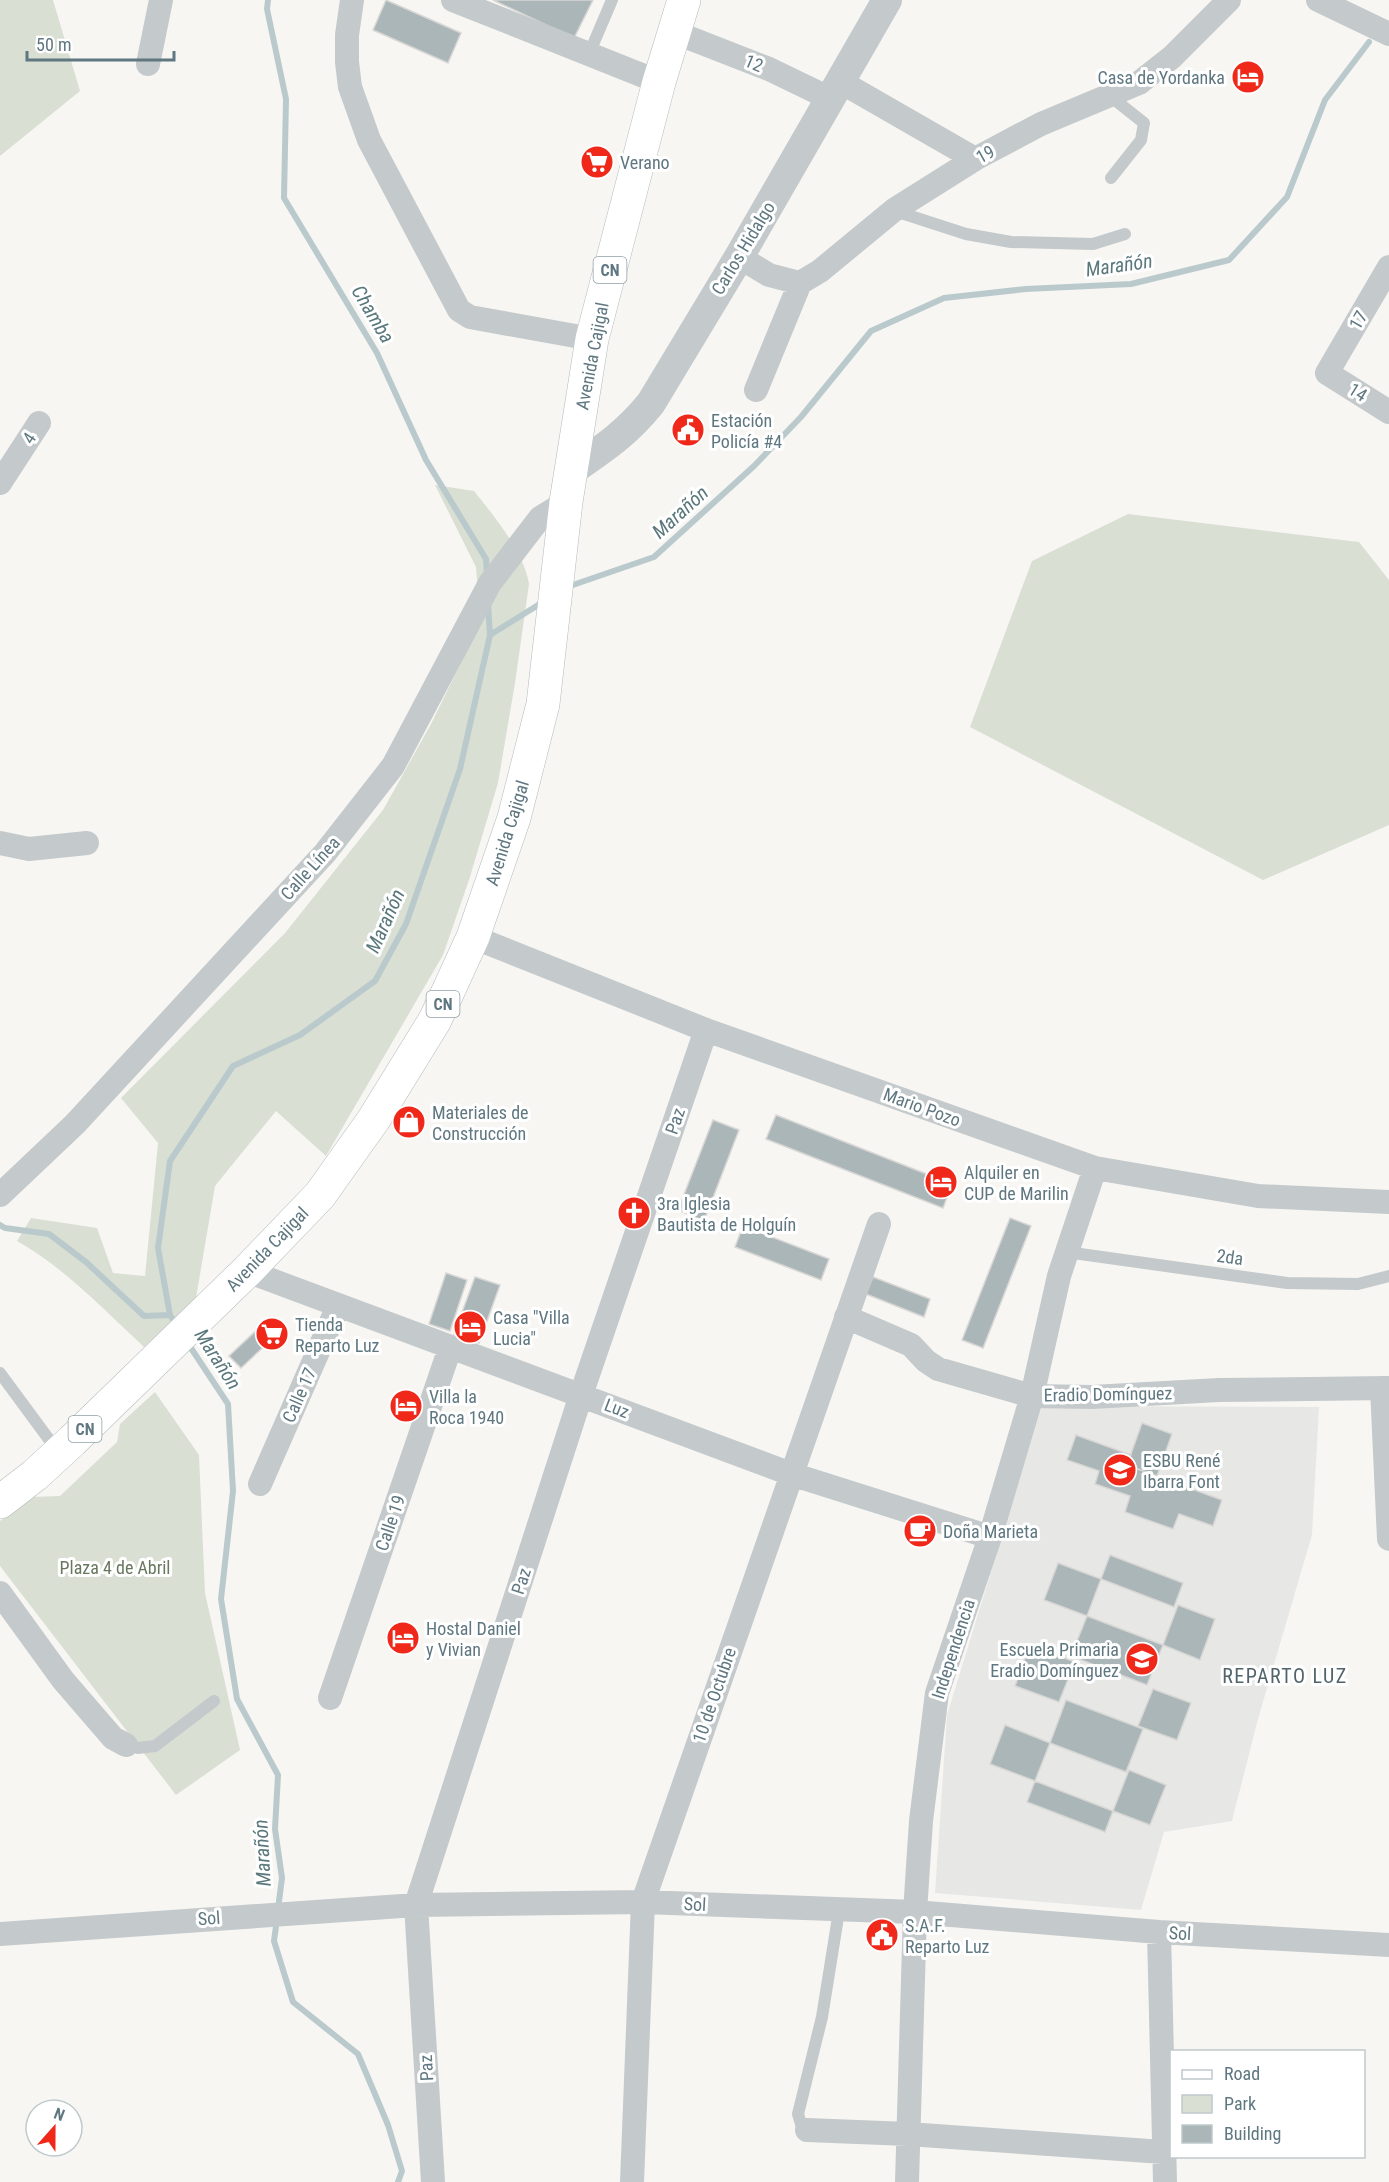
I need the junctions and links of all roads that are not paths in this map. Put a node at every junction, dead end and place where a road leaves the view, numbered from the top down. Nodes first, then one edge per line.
1 (161, 0) edge
2 (352, 0) edge
3 (453, 0) edge
4 (612, 0) edge
5 (684, 0) edge
6 (887, 0) edge
7 (1229, 0) edge
8 (1318, 0) edge
9 (674, 32) junction
10 (1389, 34) edge
11 (588, 54) junction
12 (148, 64) dead end
13 (659, 82) junction
14 (836, 90) junction
15 (1110, 96) junction
16 (975, 159) junction
17 (1111, 178) dead end
18 (894, 210) junction
19 (1125, 234) dead end
20 (739, 257) junction
21 (1389, 267) edge
22 (800, 283) junction
23 (592, 339) junction
24 (1327, 373) joint
25 (756, 390) dead end
26 (1389, 412) edge
27 (39, 423) dead end
28 (0, 483) edge
29 (568, 487) junction
30 (0, 843) edge
31 (87, 843) dead end
32 (473, 937) junction
33 (706, 1030) junction
34 (1095, 1168) junction
35 (0, 1196) edge
36 (1389, 1202) edge
37 (879, 1224) dead end
38 (1066, 1252) junction
39 (247, 1271) junction
40 (1389, 1276) edge
41 (338, 1306) junction
42 (846, 1317) junction
43 (450, 1348) junction
44 (0, 1373) edge
45 (1385, 1388) edge
46 (581, 1395) junction
47 (1032, 1396) junction
48 (59, 1454) junction
49 (791, 1474) junction
50 (260, 1484) dead end
51 (0, 1502) edge
52 (990, 1537) junction
53 (1389, 1539) edge
54 (0, 1593) edge
55 (330, 1698) dead end
56 (214, 1701) dead end
57 (126, 1745) joint
58 (643, 1902) junction
59 (416, 1905) junction
60 (839, 1911) junction
61 (915, 1912) junction
62 (1159, 1932) junction
63 (0, 1934) edge
64 (1389, 1945) edge
65 (807, 2130) joint
66 (908, 2134) junction
67 (1163, 2152) junction
68 (433, 2182) edge
69 (632, 2182) edge
70 (907, 2182) edge
71 (1165, 2182) edge

1 - 12 street
2 - 23 street
3 - 11 street
4 - 11 lane
5 - 9 main road, Avenida Cajigal / CN
6 - 14 street, Carlos Hidalgo
7 - 15 street, 19
8 - 10 street
9 - 13 main road, Avenida Cajigal / CN
9 - 14 street, 12
11 - 13 street
13 - 23 main road, Avenida Cajigal / CN
14 - 16 street, 12
14 - 20 street, Carlos Hidalgo
15 - 16 street, 19
15 - 17 lane
16 - 18 street, 19
18 - 19 lane
18 - 22 street, 19
20 - 22 street
20 - 29 street, Carlos Hidalgo
21 - 24 street, 17
22 - 25 street
23 - 29 main road, Avenida Cajigal / CN
24 - 26 street, 14
27 - 28 street, 4
29 - 32 main road, Avenida Cajigal / CN
29 - 35 street, Calle Línea
30 - 31 street
32 - 33 street, Mario Pozo
32 - 39 main road, Avenida Cajigal / CN
33 - 34 street, Mario Pozo
33 - 46 street, Paz
34 - 36 street, Mario Pozo
34 - 38 street, Independencia
37 - 42 street, 10 de Octubre
38 - 40 lane, 2da
38 - 47 street, Independencia
39 - 41 street, Luz
39 - 48 main road, Avenida Cajigal / CN
41 - 43 street, Luz
41 - 50 street, Calle 17
42 - 47 street, Eradio Domínguez
42 - 49 street, 10 de Octubre
43 - 46 street, Luz
43 - 55 street, Calle 19
44 - 48 lane
45 - 47 street, Eradio Domínguez
45 - 53 street
46 - 49 street, Luz
46 - 59 street, Paz
47 - 52 street, Independencia
48 - 51 main road, Avenida Cajigal / CN
49 - 52 street, Luz
49 - 58 street, 10 de Octubre
52 - 61 street, Independencia
54 - 57 street
56 - 57 lane
58 - 59 street, Sol
58 - 60 street, Sol
58 - 69 street, 10 de Octubre
59 - 63 street, Sol
59 - 68 street, Paz
60 - 61 street, Sol
60 - 65 lane
61 - 62 street, Sol
61 - 66 street, Independencia
62 - 64 street, Sol
62 - 67 street
65 - 66 street
66 - 67 street
66 - 70 street, Independencia
67 - 71 street

